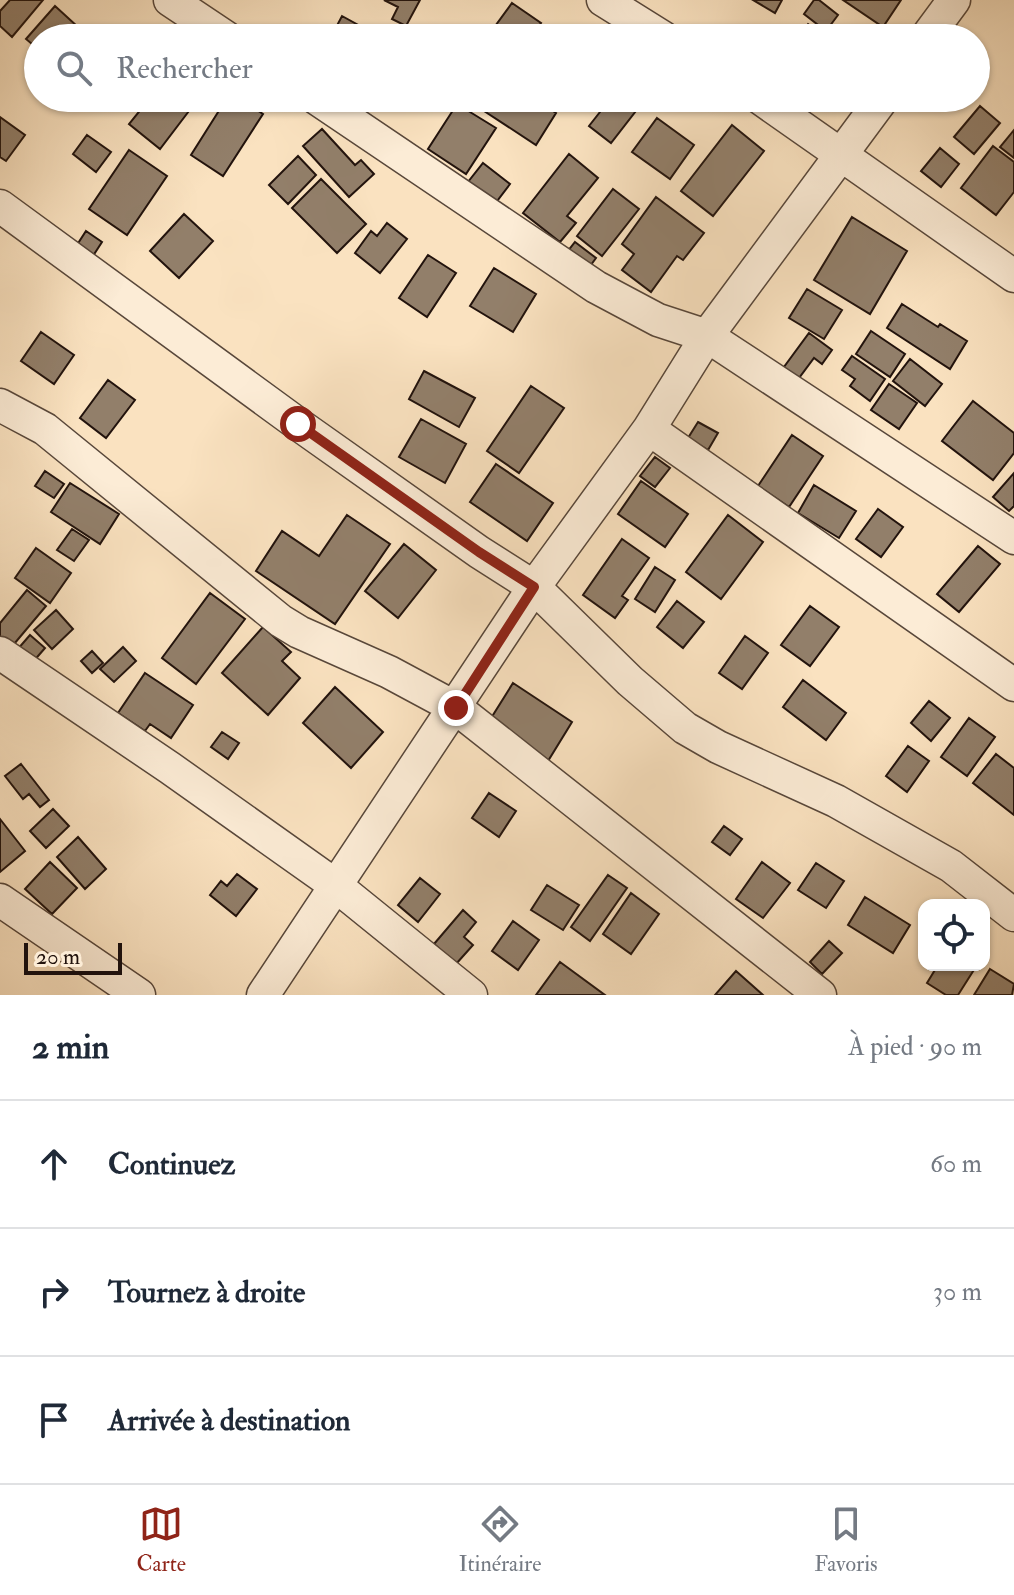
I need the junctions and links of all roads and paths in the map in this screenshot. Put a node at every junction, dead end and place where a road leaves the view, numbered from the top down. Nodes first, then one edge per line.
1 (170, 0) edge
2 (603, 0) edge
3 (954, 0) edge
4 (206, 24) edge
5 (642, 24) edge
6 (936, 24) edge
7 (337, 112) edge
8 (780, 112) edge
9 (873, 112) edge
10 (842, 155) junction
11 (0, 206) edge
12 (1014, 276) edge
13 (707, 336) junction
14 (0, 405) edge
15 (649, 429) junction
16 (1014, 538) edge
17 (534, 587) junction
18 (0, 653) edge
19 (1014, 685) edge
20 (456, 708) junction
21 (335, 885) junction
22 (0, 900) edge
23 (1014, 915) edge
24 (139, 995) edge
25 (263, 995) edge
26 (471, 995) edge
27 (820, 995) edge

1 - 4 street
2 - 5 street
3 - 6 street
7 - 13 street
8 - 10 street
9 - 10 street
10 - 12 street
10 - 13 street
11 - 17 street
13 - 15 street
13 - 16 street
14 - 20 street
15 - 17 street
15 - 19 street
17 - 20 street
17 - 23 street
18 - 21 street
20 - 21 street
20 - 27 street
21 - 25 street
21 - 26 street
22 - 24 street

